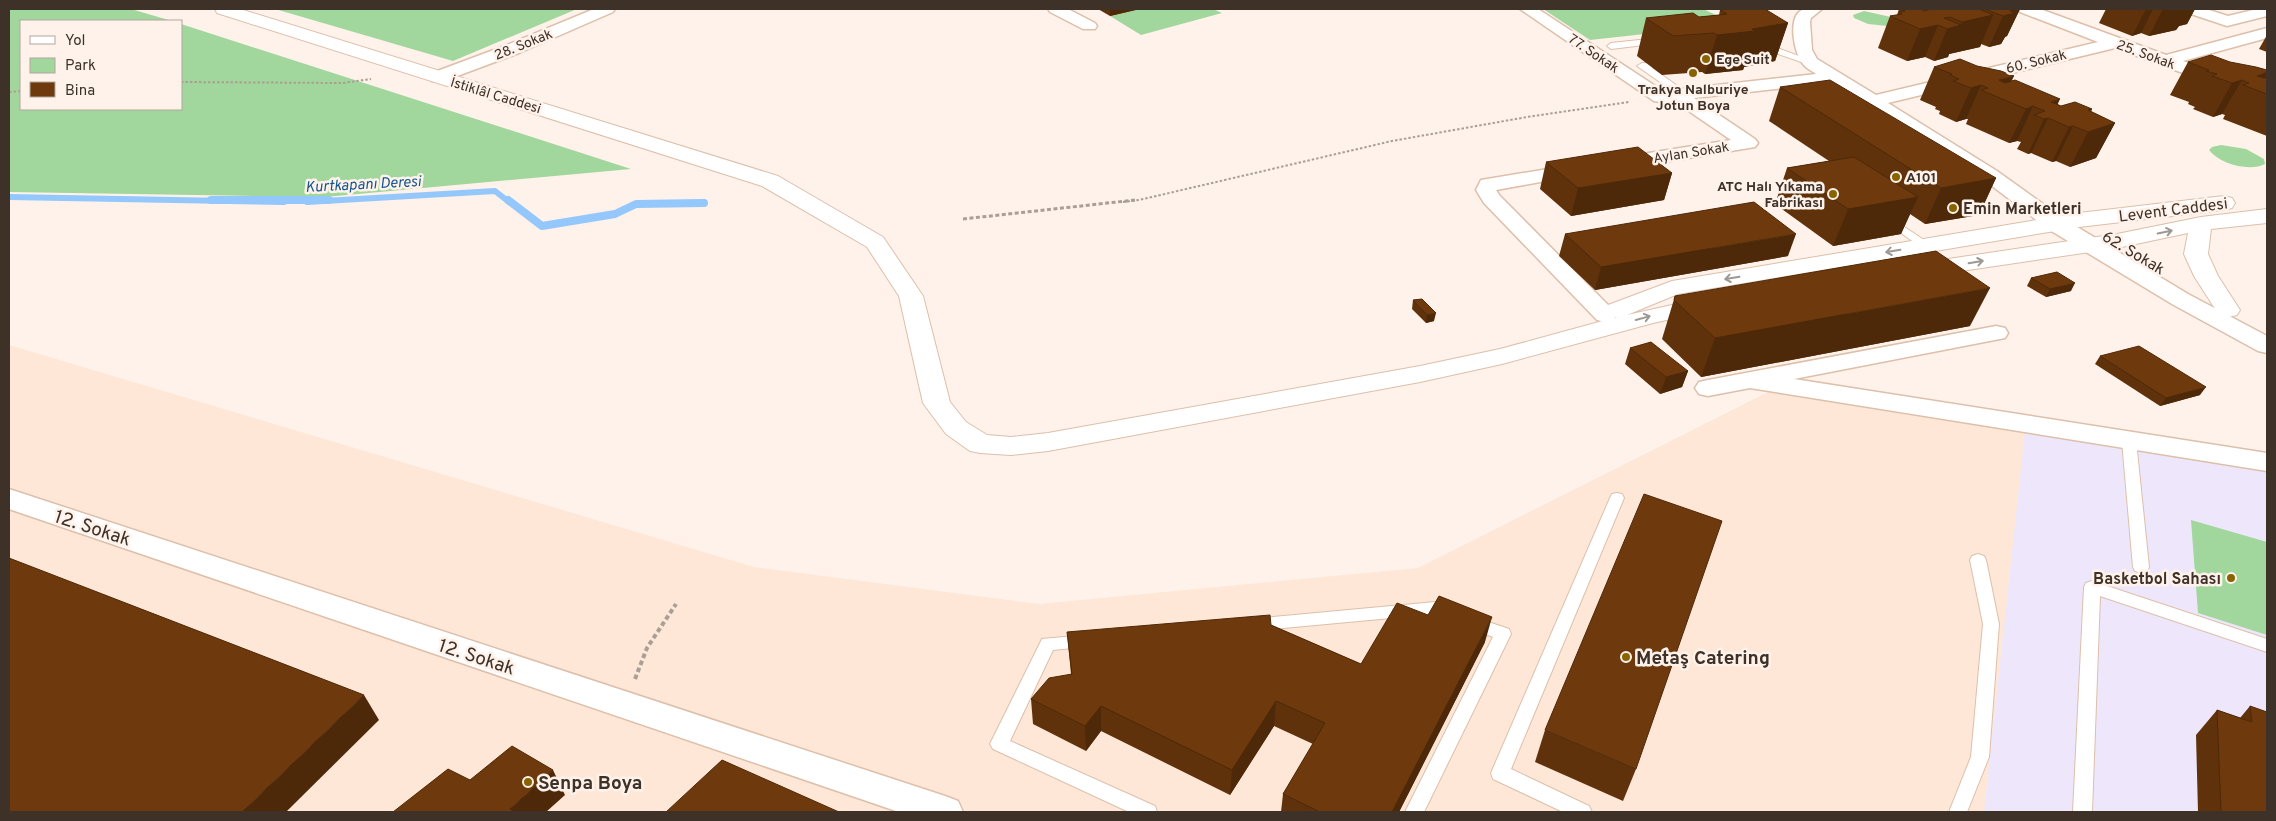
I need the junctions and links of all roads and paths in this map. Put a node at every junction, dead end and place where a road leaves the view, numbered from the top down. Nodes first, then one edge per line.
1 (223, 9) edge
2 (607, 9) edge
3 (1056, 9) edge
4 (1528, 9) edge
5 (1814, 9) edge
6 (2026, 9) edge
7 (2191, 9) edge
8 (2236, 9) edge
9 (2260, 13) edge
10 (1089, 26) dead end
11 (2267, 33) edge
12 (1670, 40) edge
13 (1755, 41) edge
14 (2114, 42) junction
15 (1611, 46) dead end
16 (2165, 61) junction
17 (1810, 62) junction
18 (1650, 66) dead end
19 (438, 77) junction
20 (1832, 77) junction
21 (372, 79) dead end
22 (182, 82) edge
23 (1673, 95) junction
24 (2267, 99) edge
25 (1871, 102) junction
26 (2267, 198) edge
27 (1880, 214) edge
28 (2267, 216) edge
29 (963, 219) dead end
30 (2068, 222) junction
31 (2201, 224) junction
32 (2117, 241) junction
33 (2090, 245) junction
34 (1926, 246) junction
35 (1902, 273) edge
36 (1873, 277) edge
37 (2228, 310) junction
38 (1605, 315) junction
39 (1996, 332) dead end
40 (2267, 346) edge
41 (1495, 358) junction
42 (1749, 380) junction
43 (1708, 388) dead end
44 (2129, 441) junction
45 (2267, 462) edge
46 (1617, 498) dead end
47 (9, 499) edge
48 (1978, 560) dead end
49 (2141, 567) dead end
50 (676, 604) dead end
51 (1236, 627) edge
52 (1108, 639) edge
53 (2267, 646) edge
54 (625, 705) junction
55 (945, 812) edge
56 (1146, 812) edge
57 (1414, 812) edge
58 (1582, 812) edge
59 (1958, 812) edge
60 (2082, 812) edge

1 - 19 street, İstiklâl Caddesi
2 - 19 street, 28. Sokak
3 - 10 street
4 - 23 street, 77. Sokak
5 - 17 street
6 - 14 street, 25. Sokak
7 - 9 street
8 - 9 street
11 - 16 street
12 - 15 lane
13 - 17 lane
14 - 16 street, 25. Sokak
14 - 25 street, 60. Sokak
16 - 24 street, 25. Sokak
17 - 20 street, 62. Sokak
18 - 23 lane
19 - 41 street, İstiklâl Caddesi
20 - 23 street
20 - 25 street, 62. Sokak
21 - 22 path
23 - 29 path
23 - 38 street, Aylan Sokak
25 - 30 street, 62. Sokak
26 - 30 street, Levent Caddesi
27 - 34 lane
28 - 31 street
30 - 32 street, 62. Sokak
30 - 33 street, 62. Sokak
30 - 34 street, Levent Caddesi
32 -> 31 street
31 - 37 street
32 - 33 street
32 - 37 street, 62. Sokak
35 -> 33 street
33 - 40 street, 62. Sokak
34 -> 38 street, Levent Caddesi
41 -> 36 street
37 - 40 street, 62. Sokak
38 - 41 street, Levent Caddesi
39 - 42 street
42 - 43 street
42 - 44 street
44 - 45 street
44 - 49 lane
46 - 58 lane
47 - 54 street, 12. Sokak
48 - 59 lane
50 - 54 path
51 - 57 lane
52 - 56 lane
53 - 60 lane
54 - 55 street, 12. Sokak

